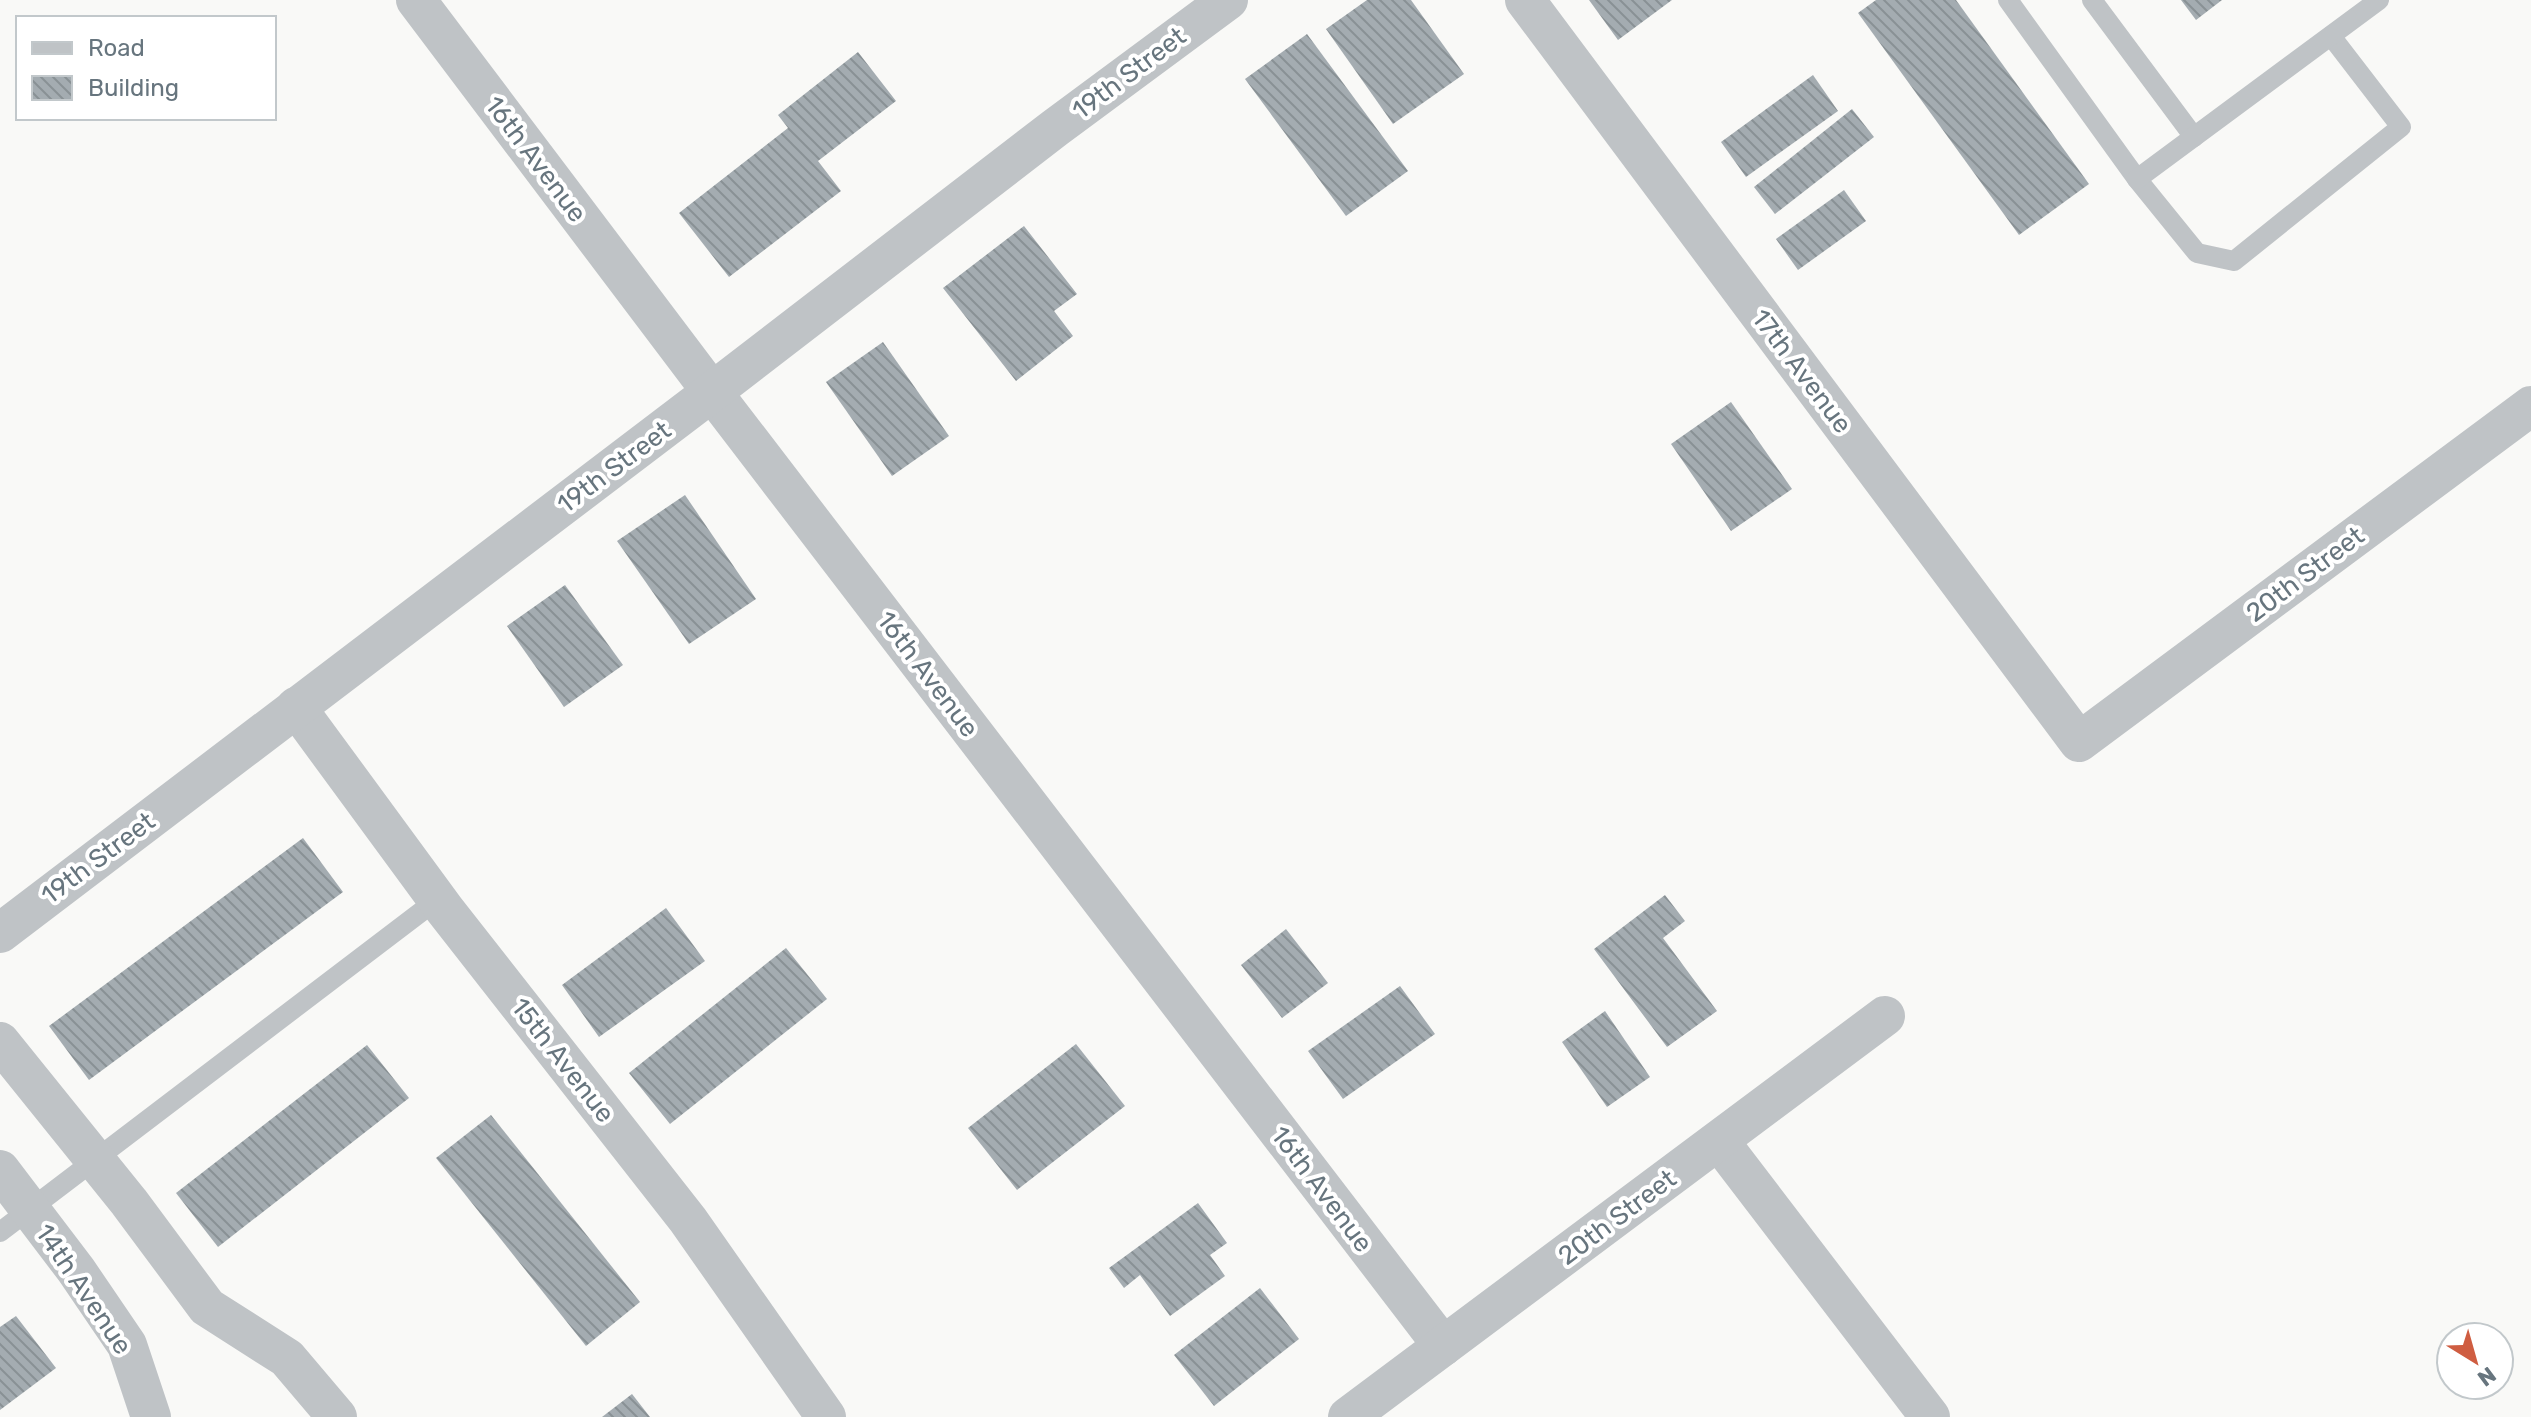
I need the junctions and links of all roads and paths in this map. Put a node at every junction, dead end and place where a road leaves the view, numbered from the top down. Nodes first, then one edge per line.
1 (416, 0) edge
2 (1228, 0) edge
3 (1525, 0) edge
4 (2008, 0) edge
5 (2092, 0) edge
6 (2379, 0) edge
7 (2331, 36) junction
8 (2194, 137) junction
9 (2137, 179) junction
10 (712, 392) junction
11 (2531, 406) edge
12 (296, 707) junction
13 (2079, 742) joint
14 (438, 899) junction
15 (0, 933) edge
16 (1885, 1016) dead end
17 (0, 1042) edge
18 (1719, 1141) junction
19 (94, 1159) junction
20 (0, 1170) edge
21 (15, 1221) edge
22 (1443, 1346) junction
23 (151, 1417) edge
24 (337, 1417) edge
25 (826, 1417) edge
26 (1348, 1417) edge
27 (1930, 1417) edge

1 - 10 street, 16th Avenue
2 - 10 street, 19th Street
3 - 13 street, 17th Avenue
4 - 9 lane
5 - 8 lane
6 - 7 lane
7 - 8 lane
7 - 9 lane
8 - 9 lane
10 - 12 street, 19th Street
10 - 22 street, 16th Avenue
11 - 13 street, 20th Street
12 - 14 street, 15th Avenue
12 - 15 street, 19th Street
14 - 19 lane
14 - 25 street, 15th Avenue
16 - 18 street, 20th Street
17 - 19 street
18 - 22 street, 20th Street
18 - 27 street
19 - 21 lane
19 - 24 street
20 - 21 street, 14th Avenue
21 - 23 street, 14th Avenue
22 - 26 street, 20th Street

